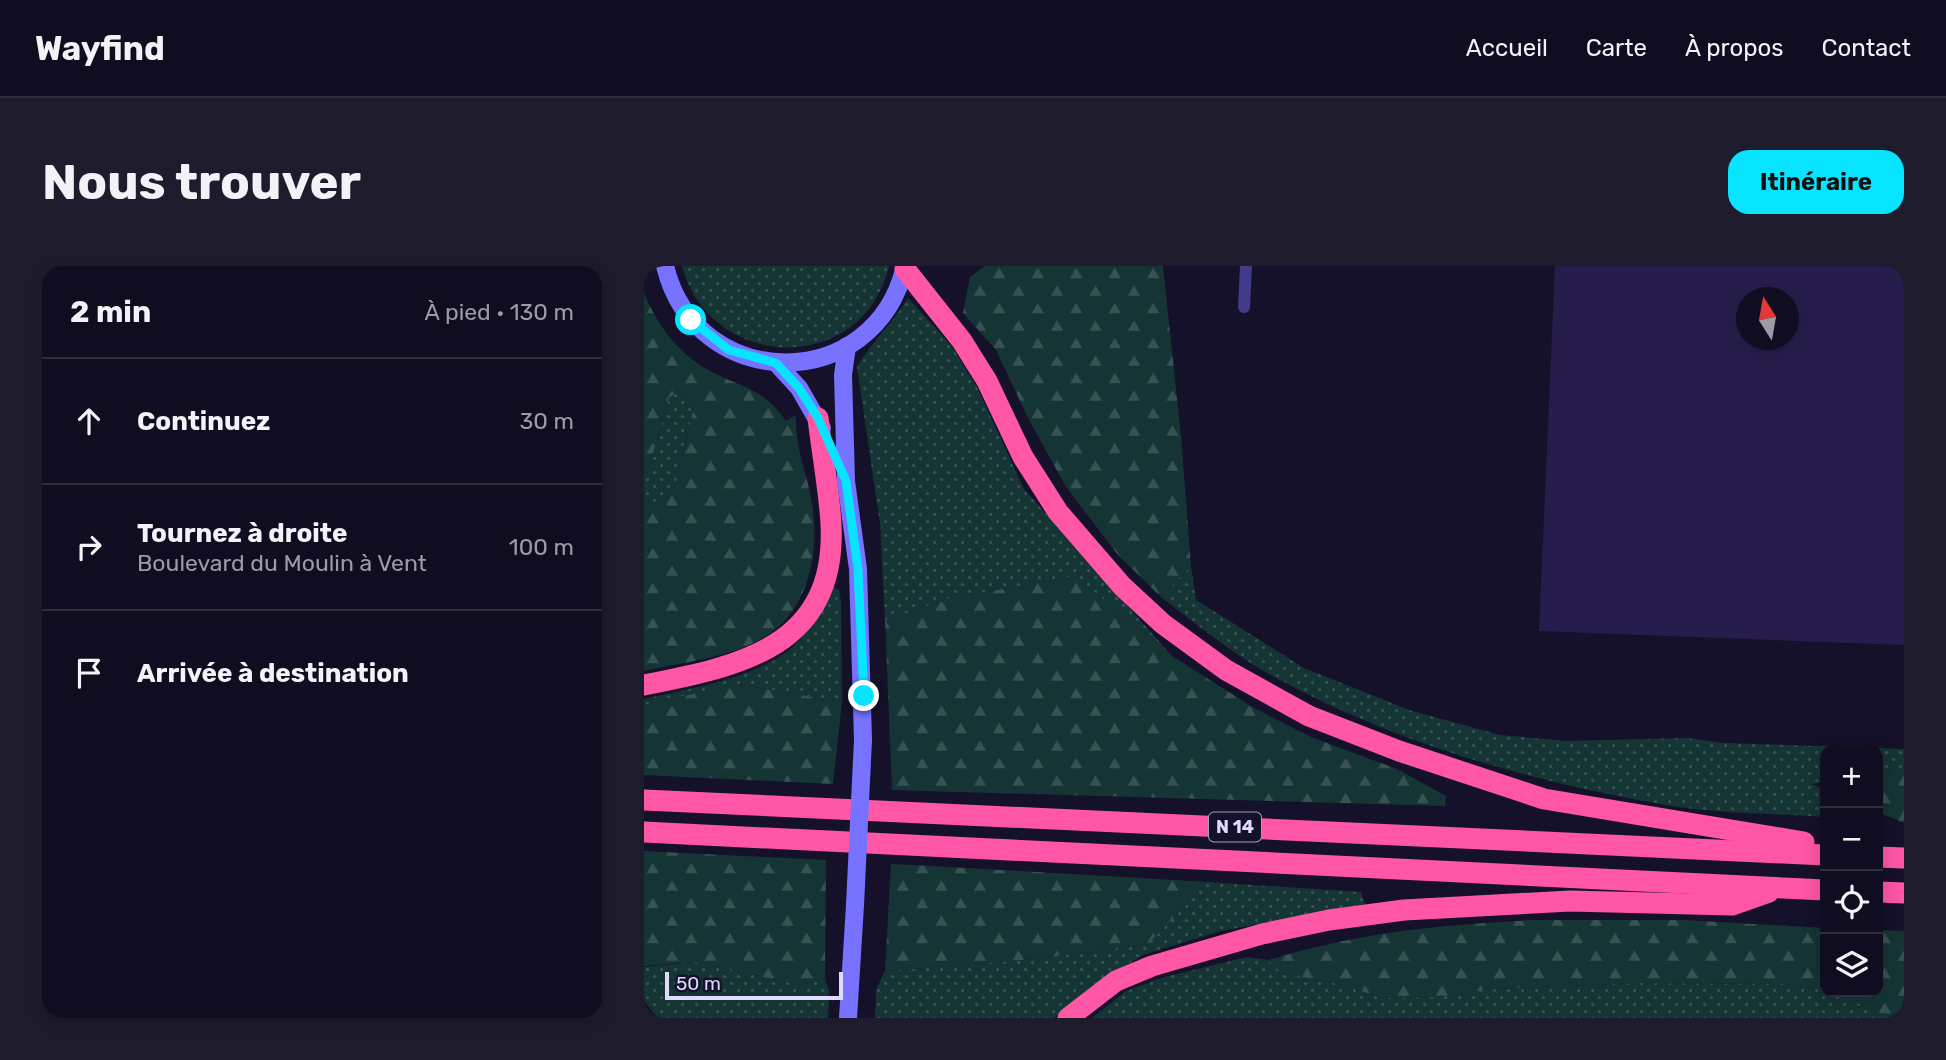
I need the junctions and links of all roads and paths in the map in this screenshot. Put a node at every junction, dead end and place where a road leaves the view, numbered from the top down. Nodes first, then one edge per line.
1 (665, 266) edge
2 (1246, 266) edge
3 (905, 268) edge
4 (1244, 307) dead end
5 (847, 346) junction
6 (776, 363) junction
7 (818, 418) junction
8 (846, 481) junction
9 (644, 685) edge
10 (644, 800) edge
11 (644, 832) edge
12 (1820, 845) edge
13 (1820, 855) edge
14 (1883, 856) edge
15 (1903, 858) edge
16 (1780, 888) junction
17 (1820, 890) edge
18 (1883, 892) edge
19 (1904, 894) edge
20 (848, 1018) edge
21 (1068, 1018) edge

1 - 6 main road
2 - 4 lane
3 - 5 main road
3 - 12 highway
5 - 6 main road
5 - 8 main road
6 - 7 main road
7 - 8 main road
7 - 9 highway
8 - 20 main road, bridge
10 - 13 highway, N 14
11 - 16 highway, N 14
14 - 15 highway
16 - 17 highway, N 14
16 - 21 highway
18 - 19 highway

